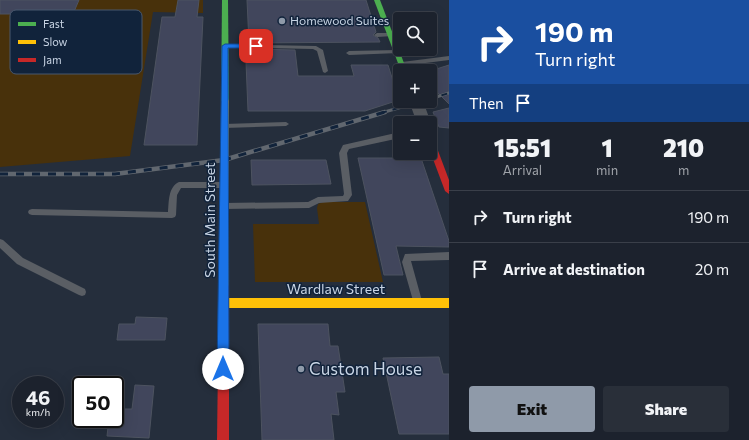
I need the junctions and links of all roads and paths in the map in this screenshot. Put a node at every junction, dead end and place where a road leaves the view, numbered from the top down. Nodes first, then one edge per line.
1 (225, 0) edge
2 (377, 0) edge
3 (377, 34) dead end
4 (391, 35) junction
5 (393, 41) edge
6 (225, 46) junction
7 (393, 52) edge
8 (349, 53) dead end
9 (449, 58) edge
10 (418, 64) edge
11 (325, 71) dead end
12 (286, 124) dead end
13 (224, 126) junction
14 (393, 138) edge
15 (437, 151) edge
16 (443, 160) edge
17 (224, 185) junction
18 (449, 192) edge
19 (224, 206) junction
20 (32, 212) dead end
21 (0, 243) edge
22 (449, 256) edge
23 (82, 292) dead end
24 (418, 303) junction
25 (449, 303) edge
26 (224, 304) junction
27 (223, 440) edge

1 - 6 main road, South Main Street
2 - 4 main road
3 - 4 lane
4 - 5 main road
6 - 11 lane
6 - 13 main road, South Main Street
7 - 8 lane
9 - 10 lane
12 - 13 lane
13 - 17 main road, South Main Street
14 - 19 lane
15 - 16 main road
16 - 18 main road
17 - 19 main road, South Main Street
17 - 20 lane
19 - 26 main road, South Main Street
21 - 23 lane
22 - 24 lane
24 - 25 main road, Wardlaw Street
24 - 26 main road, Wardlaw Street
26 - 27 main road, South Main Street

